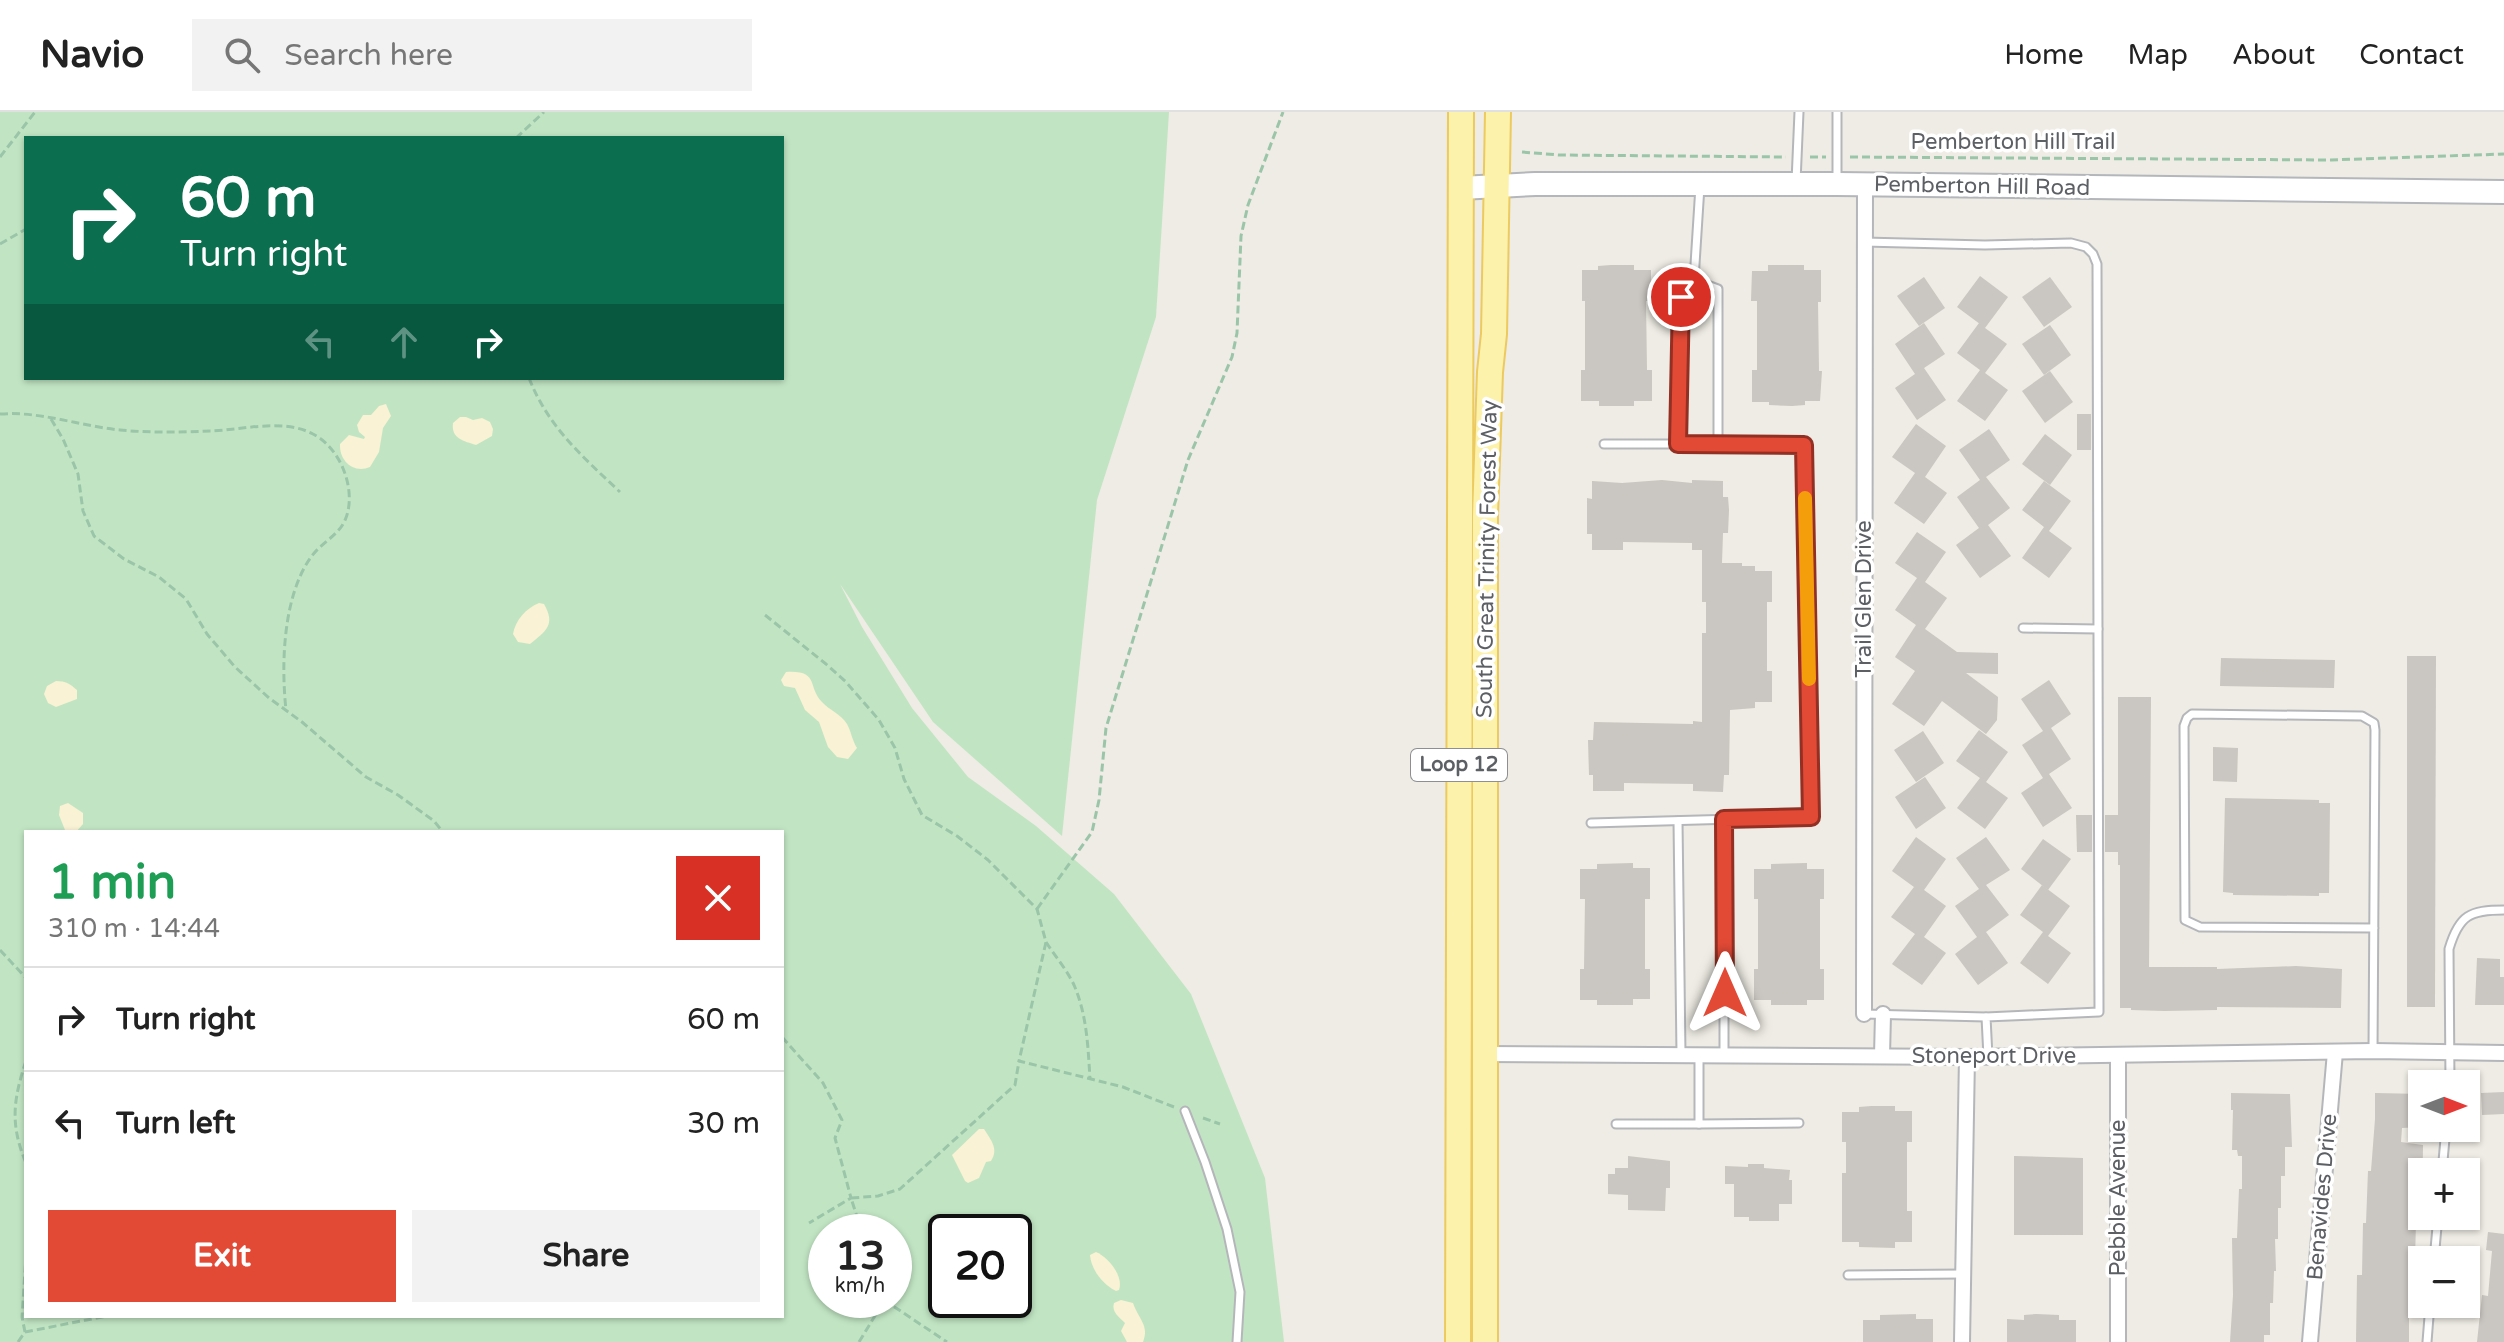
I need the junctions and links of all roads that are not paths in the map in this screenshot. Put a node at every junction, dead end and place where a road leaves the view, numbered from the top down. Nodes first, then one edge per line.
1 (1461, 112) edge
2 (1498, 112) edge
3 (1799, 112) edge
4 (1837, 112) edge
5 (1700, 184) junction
6 (1796, 184) junction
7 (1837, 184) junction
8 (1865, 184) junction
9 (1497, 185) junction
10 (1461, 188) junction
11 (2504, 192) edge
12 (1864, 242) junction
13 (1694, 280) junction
14 (1604, 444) dead end
15 (1678, 444) junction
16 (1718, 445) junction
17 (2023, 628) dead end
18 (2098, 629) junction
19 (1724, 819) junction
20 (1678, 821) junction
21 (1591, 823) dead end
22 (2504, 910) edge
23 (2374, 928) junction
24 (1864, 1014) joint
25 (1883, 1014) junction
26 (1986, 1017) junction
27 (2373, 1051) junction
28 (2335, 1052) junction
29 (2451, 1052) junction
30 (2504, 1053) edge
31 (1485, 1054) junction
32 (1681, 1055) junction
33 (1699, 1055) junction
34 (1724, 1055) junction
35 (2118, 1055) junction
36 (1882, 1056) junction
37 (1967, 1057) junction
38 (1988, 1057) junction
39 (2450, 1070) edge
40 (1185, 1111) road end
41 (1799, 1123) dead end
42 (1616, 1124) dead end
43 (1699, 1124) junction
44 (1963, 1274) junction
45 (1848, 1275) dead end
46 (2429, 1318) edge
47 (1237, 1342) edge
48 (1458, 1342) edge
49 (1485, 1342) edge
50 (1962, 1342) edge
51 (2118, 1342) edge
52 (2310, 1342) edge
53 (2427, 1342) edge

1 - 10 main road, South Great Trinity Forest Way / Loop 12
2 - 9 main road, South Great Trinity Forest Way / Loop 12
3 - 6 lane
4 - 7 lane
5 - 6 street, Pemberton Hill Road
5 - 9 street, Pemberton Hill Road
5 - 13 lane
6 - 7 street, Pemberton Hill Road
7 - 8 street, Pemberton Hill Road
8 - 11 street, Pemberton Hill Road
8 - 12 street, Trail Glen Drive
9 - 10 street, Pemberton Hill Road
9 - 31 main road, South Great Trinity Forest Way / Loop 12
10 - 48 main road, South Great Trinity Forest Way / Loop 12
12 - 18 lane
12 - 24 street, Trail Glen Drive
13 - 15 lane
13 - 16 lane
14 - 15 lane
15 - 16 lane
16 - 19 lane
17 - 18 lane
18 - 26 lane
19 - 20 lane
19 - 34 lane
20 - 21 lane
20 - 32 lane
22 - 29 lane
23 - 23 lane
23 - 27 lane
24 - 25 lane
25 - 26 lane
25 - 36 street
26 - 38 lane
27 - 28 street, Stoneport Drive
27 - 29 street, Stoneport Drive
28 - 35 street, Stoneport Drive
28 - 52 street, Benavides Drive
29 - 30 street, Stoneport Drive
29 - 39 lane
31 - 32 street, Stoneport Drive
31 - 49 main road, South Great Trinity Forest Way / Loop 12
32 - 33 street, Stoneport Drive
33 - 34 street, Stoneport Drive
33 - 43 lane
34 - 36 street, Stoneport Drive
35 - 38 street, Stoneport Drive
35 - 51 street, Pebble Avenue
36 - 37 street, Stoneport Drive
37 - 38 street, Stoneport Drive
37 - 44 street
40 - 47 lane
41 - 43 lane
42 - 43 lane
44 - 45 lane
44 - 50 street
46 - 53 lane

